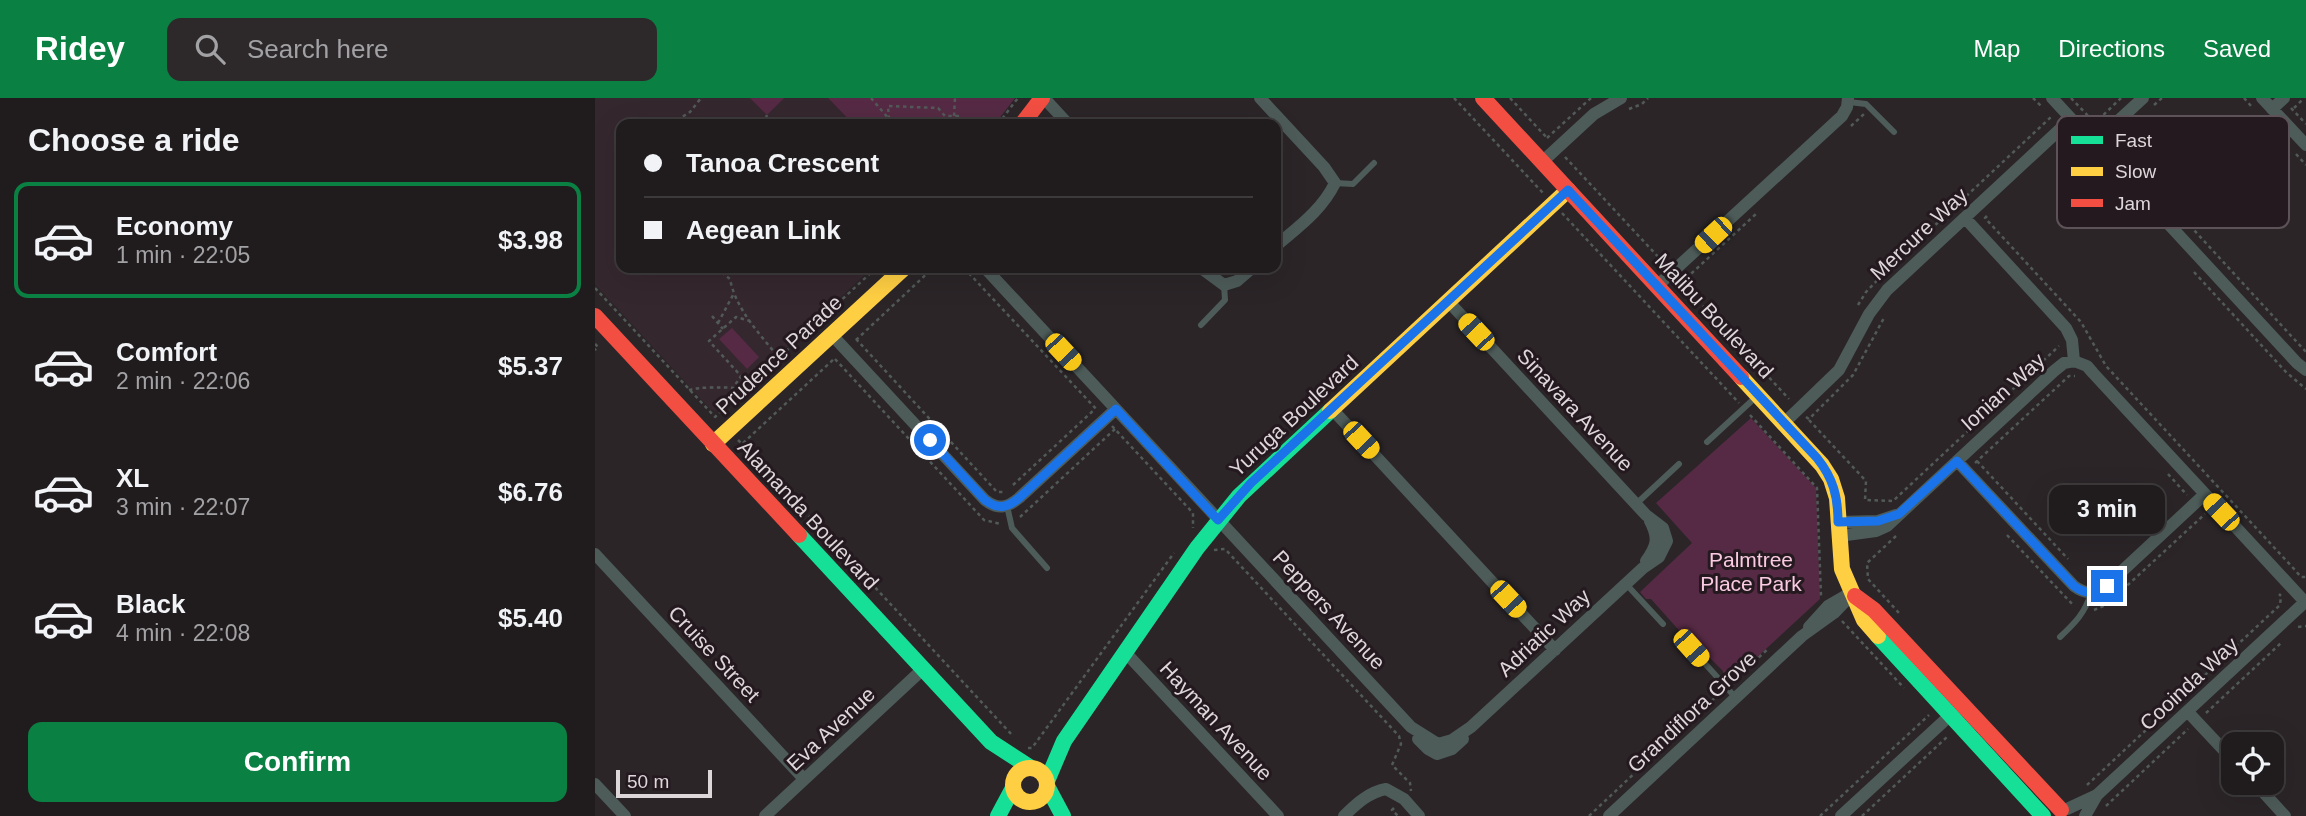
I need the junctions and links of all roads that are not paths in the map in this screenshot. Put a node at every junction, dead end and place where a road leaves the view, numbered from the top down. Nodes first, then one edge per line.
1 (1043, 98) edge
2 (1260, 98) edge
3 (1483, 98) edge
4 (1621, 98) edge
5 (2052, 98) edge
6 (2262, 98) edge
7 (1848, 100) edge
8 (2286, 102) edge
9 (2147, 103) edge
10 (2272, 109) junction
11 (2069, 116) edge
12 (2130, 116) edge
13 (2279, 116) edge
14 (1026, 119) edge
15 (1063, 119) edge
16 (1279, 119) edge
17 (1281, 121) edge
18 (2289, 127) edge
19 (1893, 132) dead end
20 (2057, 140) edge
21 (2306, 145) edge
22 (1542, 162) junction
23 (1374, 163) dead end
24 (1335, 183) junction
25 (1568, 190) junction
26 (1965, 218) junction
27 (2172, 228) edge
28 (1281, 242) edge
29 (899, 273) edge
30 (990, 273) edge
31 (1208, 273) edge
32 (1246, 273) edge
33 (1224, 285) junction
34 (1657, 286) junction
35 (1448, 301) junction
36 (597, 323) edge
37 (1201, 325) dead end
38 (832, 335) junction
39 (2074, 361) junction
40 (2306, 370) edge
41 (1758, 395) junction
42 (1116, 409) junction
43 (1332, 409) junction
44 (1784, 423) junction
45 (1707, 442) dead end
46 (713, 444) junction
47 (1957, 461) junction
48 (1679, 464) dead end
49 (2205, 494) junction
50 (1636, 504) junction
51 (1007, 506) junction
52 (1218, 520) junction
53 (1839, 529) junction
54 (1662, 543) joint
55 (595, 554) edge
56 (1047, 568) dead end
57 (1626, 584) junction
58 (2091, 593) junction
59 (1852, 594) junction
60 (2306, 602) edge
61 (1664, 624) dead end
62 (2060, 637) dead end
63 (1691, 648) dead end
64 (1555, 650) junction
65 (1126, 653) junction
66 (923, 669) junction
67 (1736, 698) junction
68 (1957, 709) junction
69 (2189, 712) junction
70 (1064, 741) junction
71 (991, 743) junction
72 (2221, 747) edge
73 (1438, 749) joint
74 (1032, 768) junction
75 (804, 779) junction
76 (1047, 783) junction
77 (595, 784) edge
78 (1013, 786) junction
79 (2097, 794) junction
80 (2266, 795) edge
81 (1031, 802) junction
82 (2064, 813) edge
83 (625, 816) edge
84 (765, 816) edge
85 (998, 816) edge
86 (1010, 816) edge
87 (1051, 816) edge
88 (1063, 816) edge
89 (1278, 816) edge
90 (1344, 816) edge
91 (1419, 816) edge
92 (1609, 816) edge
93 (1842, 816) edge
94 (2043, 816) edge
95 (2085, 816) edge
96 (2285, 816) edge

1 - 14 street
1 - 15 street
2 - 16 street
3 - 22 street, Malibu Boulevard
4 - 22 street
5 - 11 street
6 - 10 street
7 - 19 lane
7 - 34 street
8 - 10 street
9 - 12 street
10 - 13 street
17 - 24 street
18 - 21 street
20 - 26 street, Mercure Way
22 - 25 street, Malibu Boulevard
23 - 24 lane
24 - 28 street
25 - 34 street, Malibu Boulevard
25 - 35 street, Yuruga Boulevard
26 - 39 street
26 - 44 street, Mercure Way
27 - 40 street
29 - 38 street, Prudence Parade
30 - 42 street, Peppers Avenue
31 - 33 street
32 - 33 street
33 - 37 lane
34 - 41 street, Malibu Boulevard
35 - 43 street, Yuruga Boulevard
35 - 50 street, Sinavara Avenue
36 - 46 street, Alamanda Boulevard
38 - 46 street, Prudence Parade
38 - 51 street
39 - 47 street, Ionian Way
39 - 49 street
41 - 44 street, Malibu Boulevard
41 - 45 lane
42 - 51 street
42 - 52 street, Peppers Avenue
43 - 52 street, Yuruga Boulevard
43 - 64 street
44 - 53 street, Malibu Boulevard
46 - 66 street, Alamanda Boulevard
47 - 53 street, Ionian Way
47 - 58 street
48 - 50 lane
49 - 58 street
49 - 60 street
50 - 54 street, Sinavara Avenue
51 - 56 lane
52 - 65 street, Yuruga Boulevard
52 - 73 street, Peppers Avenue
53 - 59 street, Malibu Boulevard
54 - 57 street, Adriatic Way
55 - 75 street, Cruise Street
57 - 61 lane
57 - 64 street, Adriatic Way
58 - 62 lane
59 - 67 street, Grandiflora Grove
59 - 68 street
60 - 69 street, Cooinda Way
63 - 67 lane
64 - 73 street, Adriatic Way
65 - 70 street, Yuruga Boulevard
65 - 89 street, Hayman Avenue
66 - 71 street, Alamanda Boulevard
66 - 75 street, Eva Avenue
67 - 92 street, Grandiflora Grove
68 - 82 street
68 - 93 street
68 - 94 street
69 - 72 street
69 - 79 street, Cooinda Way
70 - 74 street, Yuruga Boulevard
70 - 76 street, Yuruga Boulevard
71 - 74 street, Alamanda Boulevard
71 - 78 street, Alamanda Boulevard
74 - 76 street
74 - 78 street
75 - 84 street, Eva Avenue
76 - 81 street
76 - 88 street
77 - 83 street
78 - 81 street
78 - 85 street
79 - 82 street, Cooinda Way
79 - 95 street, Cooinda Way
80 - 96 street
81 - 86 street
81 - 87 street
90 - 91 street

